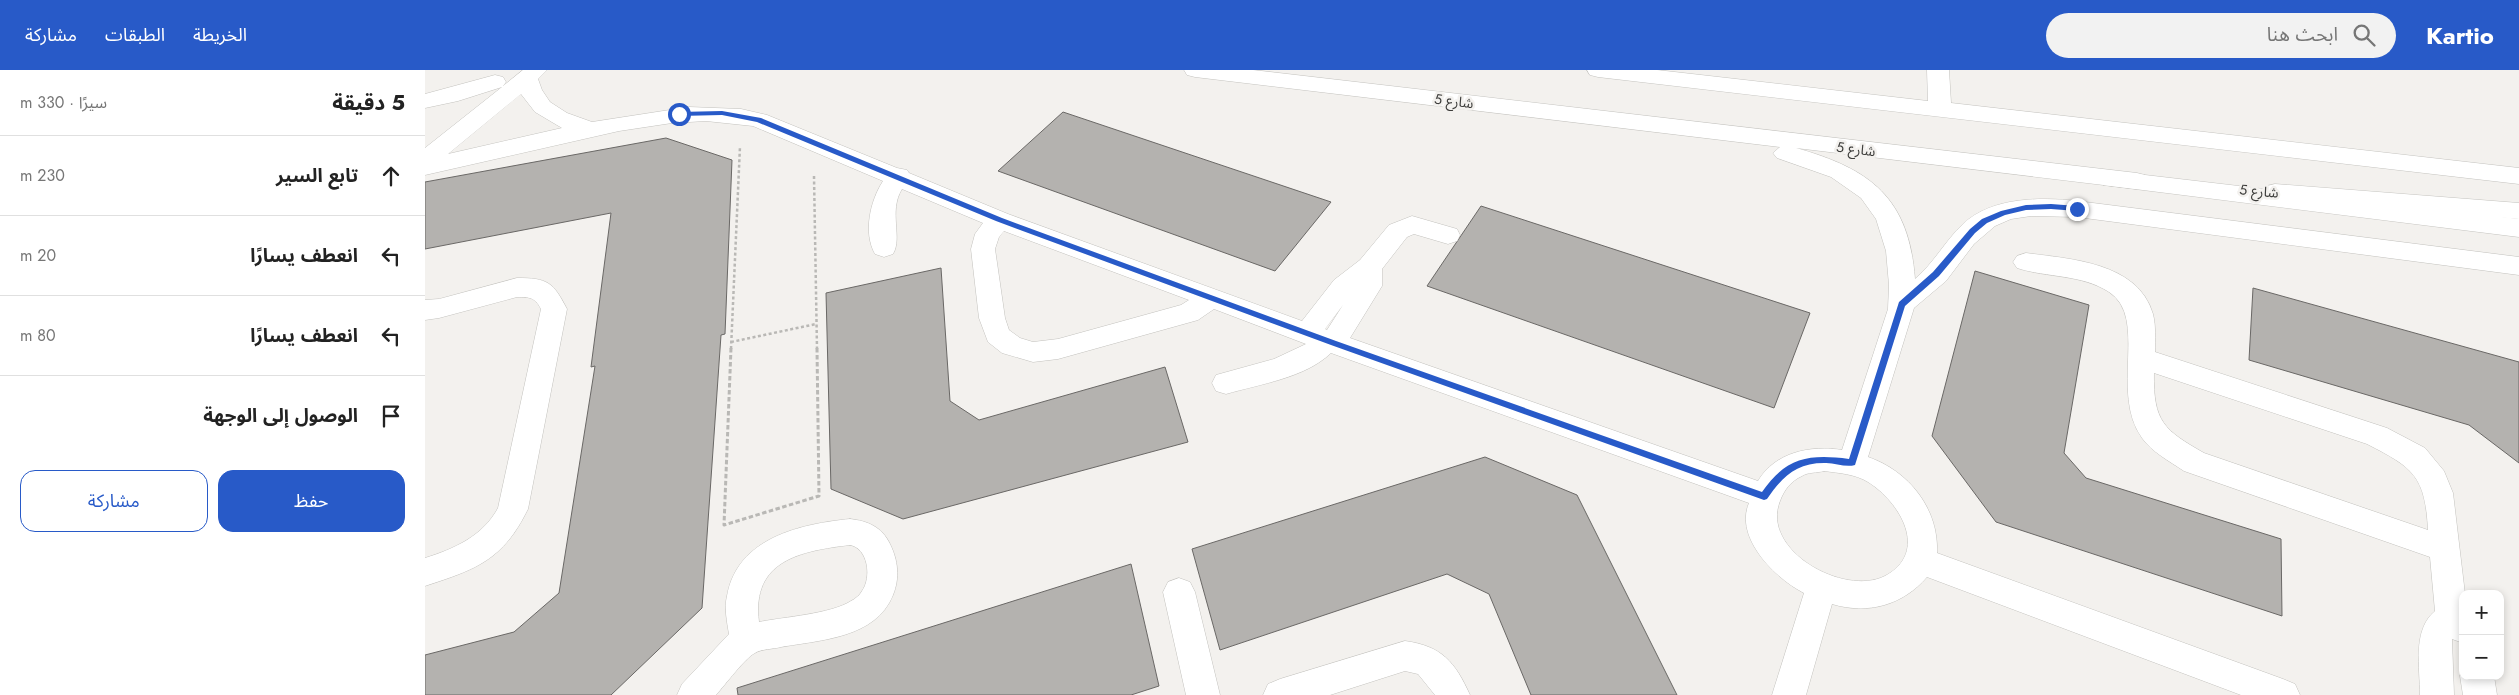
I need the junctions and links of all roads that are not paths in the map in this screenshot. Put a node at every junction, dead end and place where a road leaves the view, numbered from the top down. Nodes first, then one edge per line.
1 (1195, 70) edge
2 (1598, 70) edge
3 (1938, 70) edge
4 (512, 74) edge
5 (425, 102) edge
6 (1939, 110) junction
7 (591, 129) junction
8 (1700, 130) junction
9 (425, 136) edge
10 (425, 159) edge
11 (425, 168) edge
12 (899, 176) junction
13 (2519, 176) edge
14 (2111, 179) junction
15 (2519, 211) edge
16 (999, 220) junction
17 (2519, 228) edge
18 (1448, 235) dead end
19 (884, 248) dead end
20 (2026, 262) dead end
21 (2519, 266) edge
22 (1211, 298) junction
23 (1902, 304) junction
24 (430, 314) edge
25 (1322, 339) junction
26 (2141, 358) junction
27 (1226, 384) dead end
28 (1852, 463) junction
29 (1764, 496) junction
30 (2445, 549) junction
31 (1919, 560) junction
32 (427, 570) edge
33 (1821, 588) junction
34 (1179, 592) dead end
35 (2457, 622) edge
36 (745, 640) junction
37 (2477, 680) edge
38 (694, 695) edge
39 (1203, 695) edge
40 (1280, 695) edge
41 (1453, 695) edge
42 (1789, 695) edge
43 (2283, 695) edge
44 (2437, 695) edge
45 (2479, 695) edge

1 - 8 street, شارع 5
2 - 6 street
3 - 6 street
4 - 5 street
4 - 7 street
4 - 9 street
4 - 10 street
6 - 13 street
7 - 11 street
7 - 12 street
8 - 14 street, شارع 5
8 - 23 street
12 - 16 street
12 - 19 street
14 - 15 street, شارع 5
14 - 17 street
16 - 22 street
16 - 22 street
18 - 25 street
20 - 26 street
21 - 23 street
22 - 25 street
23 - 28 street
24 - 32 street
25 - 27 street
25 - 29 street
26 - 30 street
26 - 30 street
28 - 29 street
28 - 31 street
29 - 33 street
30 - 35 street
31 - 33 street
31 - 43 street
33 - 42 street
34 - 39 street
35 - 44 street
36 - 36 street
36 - 38 street
37 - 45 street
40 - 41 street

